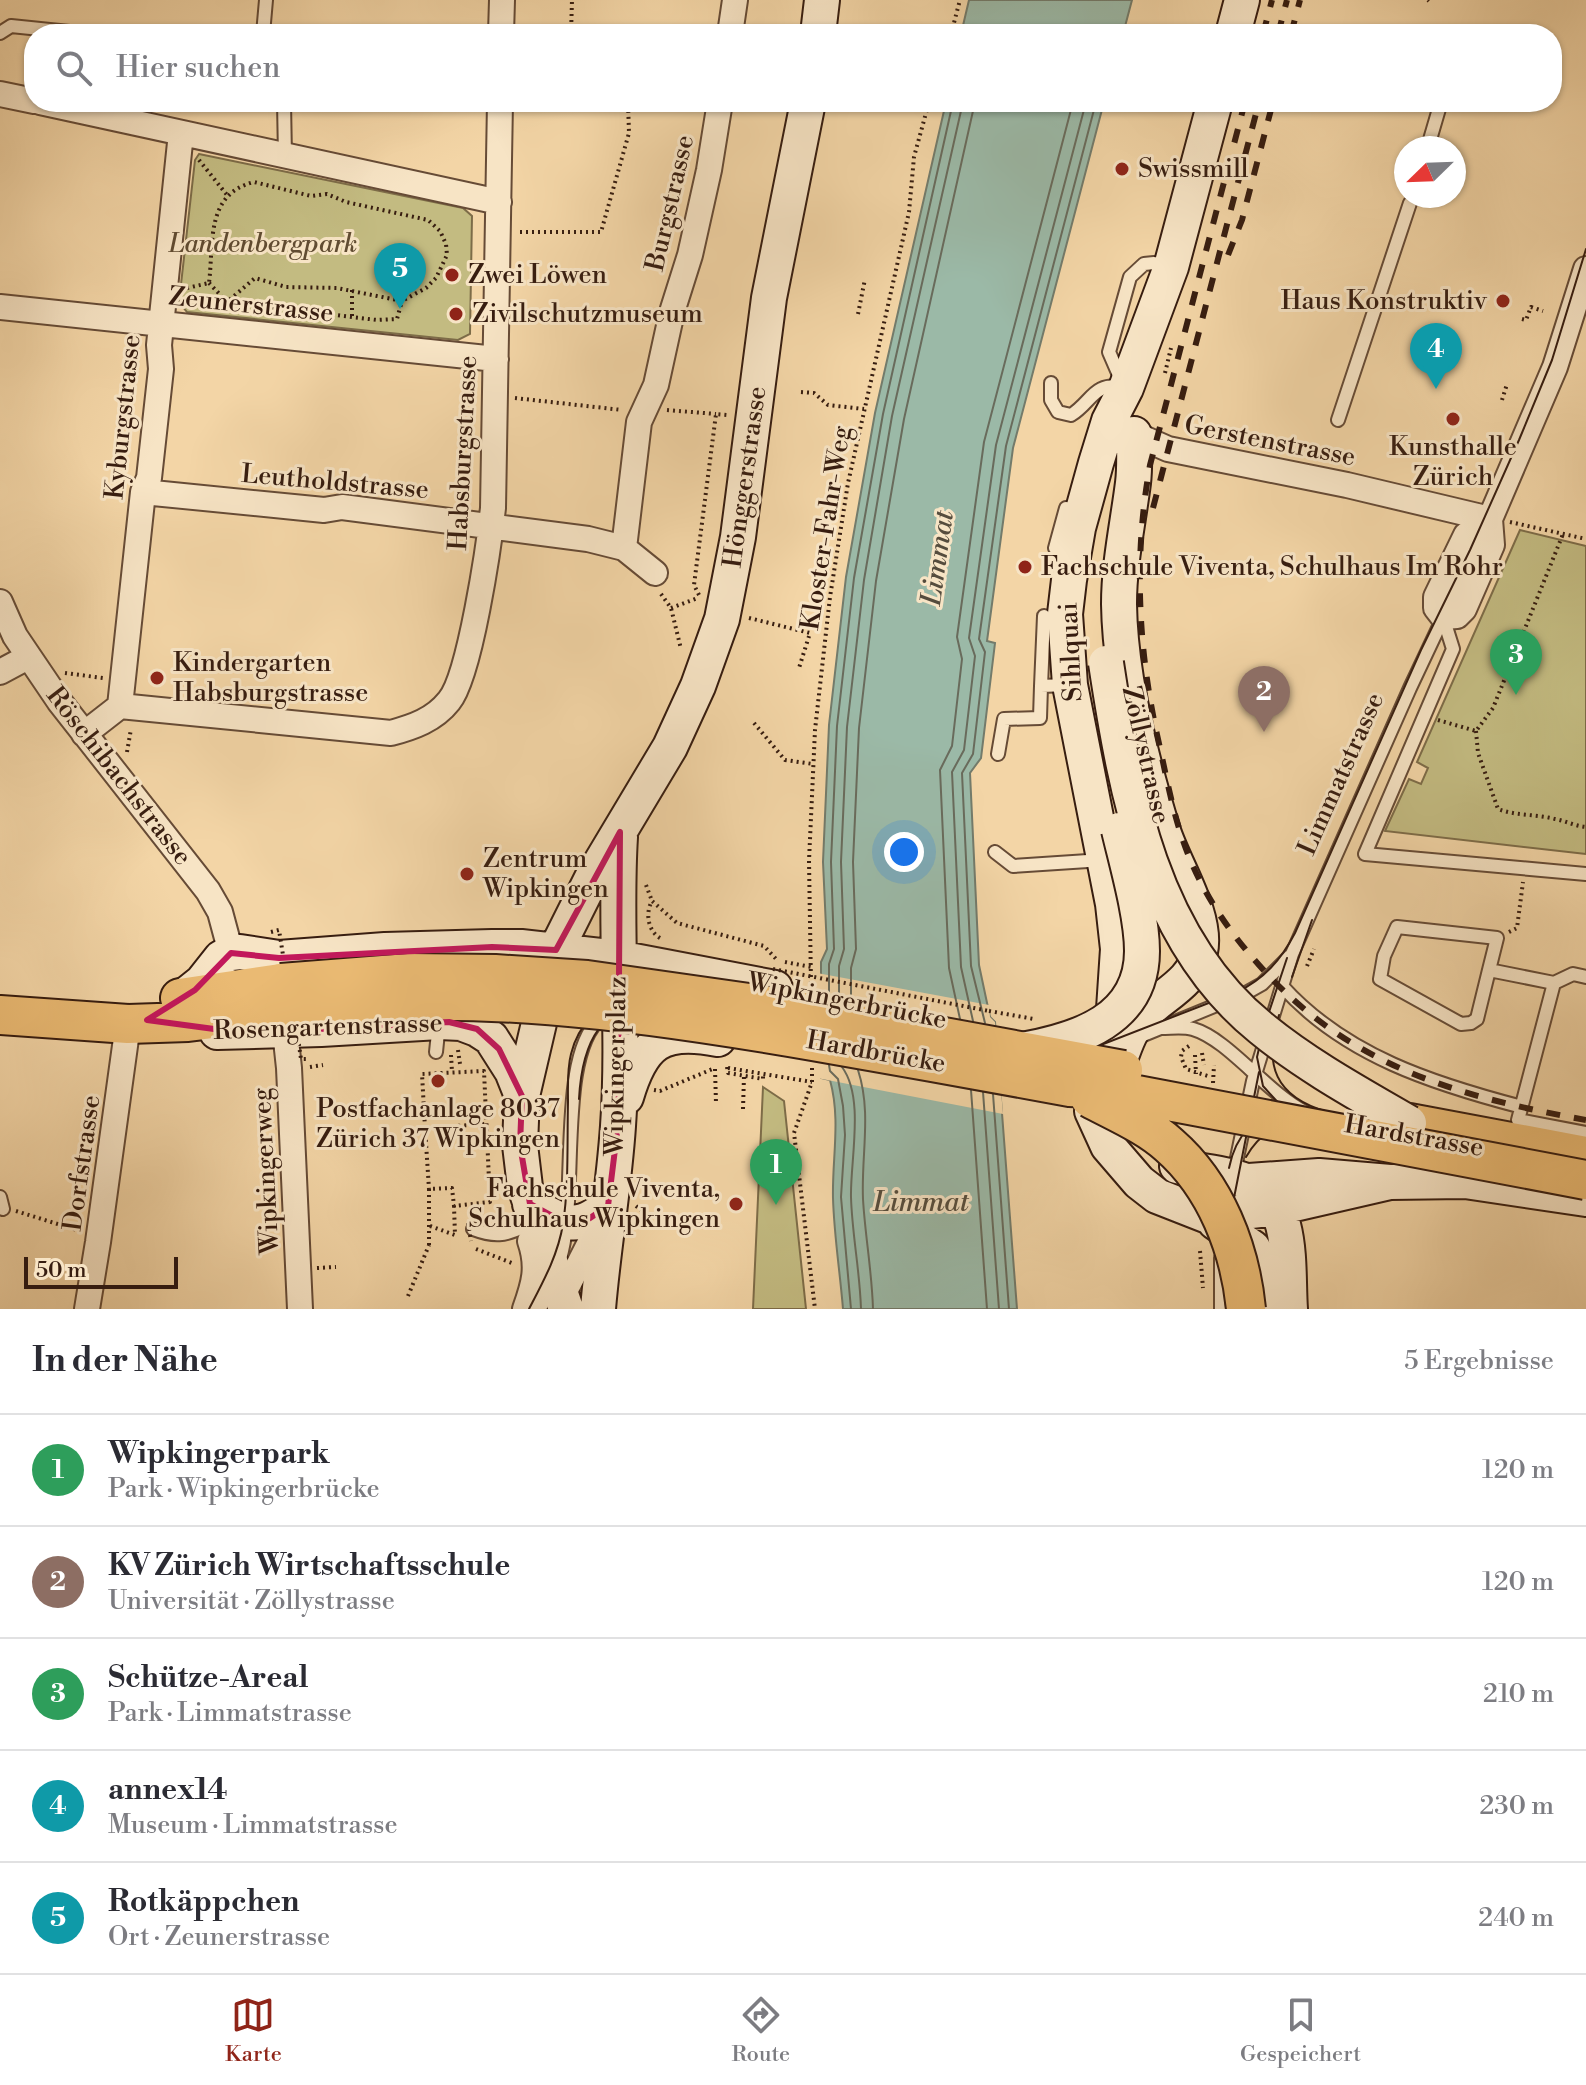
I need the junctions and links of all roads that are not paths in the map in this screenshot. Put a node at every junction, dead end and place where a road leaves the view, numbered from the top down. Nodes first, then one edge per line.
1 (266, 0) edge
2 (502, 0) edge
3 (735, 0) edge
4 (822, 0) edge
5 (1242, 0) edge
6 (264, 24) edge
7 (501, 24) edge
8 (731, 24) edge
9 (819, 24) edge
10 (1236, 24) edge
11 (24, 27) edge
12 (0, 33) edge
13 (0, 94) edge
14 (24, 99) edge
15 (104, 112) edge
16 (284, 112) edge
17 (500, 112) edge
18 (718, 112) edge
19 (806, 112) edge
20 (1212, 112) edge
21 (1438, 112) edge
22 (181, 133) junction
23 (1431, 136) edge
24 (285, 157) junction
25 (499, 202) junction
26 (1408, 208) edge
27 (1171, 267) junction
28 (1586, 269) edge
29 (0, 307) edge
30 (161, 324) junction
31 (1578, 325) edge
32 (496, 359) junction
33 (1051, 383) dead end
34 (1126, 388) junction
35 (1338, 420) dead end
36 (1134, 434) junction
37 (1089, 486) junction
38 (143, 492) junction
39 (1490, 519) junction
40 (491, 527) junction
41 (624, 548) junction
42 (1055, 548) dead end
43 (656, 581) road end
44 (0, 602) edge
45 (1044, 616) dead end
46 (1443, 617) junction
47 (1096, 654) junction
48 (28, 657) junction
49 (0, 672) edge
50 (1056, 686) junction
51 (126, 713) junction
52 (84, 734) junction
53 (998, 754) dead end
54 (620, 832) junction
55 (995, 852) dead end
56 (1104, 860) junction
57 (1586, 874) edge
58 (1211, 948) junction
59 (556, 950) junction
60 (231, 953) junction
61 (1292, 954) junction
62 (618, 958) junction
63 (1489, 970) junction
64 (1586, 977) edge
65 (1554, 983) junction
66 (776, 984) junction
67 (1282, 986) junction
68 (0, 994) edge
69 (619, 1005) junction
70 (1216, 1006) junction
71 (283, 1008) junction
72 (0, 1015) edge
73 (157, 1015) junction
74 (1161, 1028) junction
75 (1117, 1046) junction
76 (1001, 1048) junction
77 (1255, 1075) junction
78 (1087, 1088) junction
79 (522, 1096) junction
80 (1520, 1113) junction
81 (1409, 1123) junction
82 (618, 1125) junction
83 (1586, 1133) edge
84 (1586, 1156) edge
85 (1586, 1168) edge
86 (1586, 1180) edge
87 (1390, 1182) junction
88 (1586, 1199) edge
89 (622, 1206) junction
90 (1225, 1207) junction
91 (1277, 1208) junction
92 (527, 1215) junction
93 (568, 1223) junction
94 (471, 1235) road end
95 (556, 1299) edge
96 (87, 1309) edge
97 (300, 1309) edge
98 (525, 1309) edge
99 (598, 1309) edge
100 (1221, 1309) edge
101 (1246, 1309) edge
102 (1267, 1309) edge
103 (1290, 1309) edge

1 - 6 lane
2 - 7 street
3 - 8 street
4 - 9 street
5 - 10 street
11 - 12 lane
13 - 14 street
15 - 22 street
16 - 24 lane
17 - 25 street, Habsburgstrasse
18 - 41 street, Burgstrasse
19 - 54 street, Hönggerstrasse
20 - 27 street, Sihlquai
21 - 23 lane
22 - 24 street
22 - 30 street, Kyburgstrasse
24 - 25 street
25 - 32 street, Habsburgstrasse
26 - 35 lane
27 - 34 street, Sihlquai
27 - 36 street, Sihlquai
28 - 31 street, Limmatstrasse
29 - 30 street, Zeunerstrasse
30 - 32 street, Zeunerstrasse
30 - 38 street, Kyburgstrasse
31 - 39 street, Limmatstrasse
32 - 40 street, Habsburgstrasse
33 - 34 lane
34 - 37 street, Sihlquai
34 - 47 street
36 - 39 street, Gerstenstrasse
36 - 47 street
36 - 58 street, Zöllystrasse
37 - 42 lane
37 - 50 street, Sihlquai
38 - 40 street, Leutholdstrasse
38 - 51 street, Kyburgstrasse
39 - 46 street, Limmatstrasse
40 - 41 street, Leutholdstrasse
40 - 51 street, Habsburgstrasse
41 - 43 street, Leutholdstrasse
44 - 48 street, Röschibachstrasse
45 - 50 lane
46 - 57 lane
46 - 61 lane, Limmatstrasse
47 - 76 street, bridge
47 - 81 street, bridge
48 - 49 street
48 - 52 street, Röschibachstrasse
50 - 53 lane
50 - 56 street, Sihlquai
51 - 52 street
52 - 60 street, Röschibachstrasse
54 - 59 street, Hönggerstrasse
54 - 62 street, Hönggerstrasse
55 - 56 lane
56 - 75 street, Sihlquai
58 - 70 lane
58 - 75 street, Zöllystrasse
59 - 60 street
59 - 62 street, Wipkingerplatz
59 - 69 lane
59 - 79 street
60 - 73 street
61 - 67 lane
61 - 70 lane
62 - 66 street, Wipkingerbrücke
62 - 69 street, Wipkingerplatz
63 - 63 lane
63 - 65 lane
64 - 65 lane
65 - 80 lane
66 - 69 lane, Wipkingerbrücke
66 - 76 street, Wipkingerbrücke
67 - 77 lane
67 - 80 lane, Hardstrasse
68 - 73 main road, Rosengartenstrasse
69 - 82 street, Wipkingerplatz
69 - 93 lane
70 - 74 lane
71 - 73 main road, Hardbrücke
71 - 76 main road, Hardbrücke, bridge
71 - 78 main road, Hardbrücke, bridge
71 - 79 street, Rosengartenstrasse
71 - 97 street, Wipkingerweg
72 - 73 main road
73 - 96 street, Dorfstrasse
74 - 75 lane
74 - 77 lane, Hardstrasse
75 - 78 lane
75 - 78 street
76 - 78 street, Wipkingerbrücke
76 - 78 street, Wipkingerbrücke
76 - 81 main road, Hardbrücke, bridge
76 - 82 street, Wipkingerbrücke
77 - 85 lane, Hardstrasse
77 - 90 lane
78 - 86 main road, Hardbrücke, bridge
78 - 90 street, Hardstrasse
78 - 90 street, Hardstrasse
78 - 101 main road, bridge
79 - 92 street
80 - 83 lane, Hardstrasse
81 - 84 main road, Hardbrücke
82 - 89 street, Wipkingerplatz
87 - 88 street, Hardstrasse
87 - 90 street, Hardstrasse
87 - 91 street, Hardstrasse
89 - 93 street
89 - 95 street, Wipkingerplatz
89 - 99 street, Wipkingerplatz
90 - 91 street, Hardstrasse
90 - 100 lane
90 - 102 street
91 - 103 street
92 - 93 street
92 - 94 lane
92 - 95 street
92 - 98 street
93 - 95 lane

